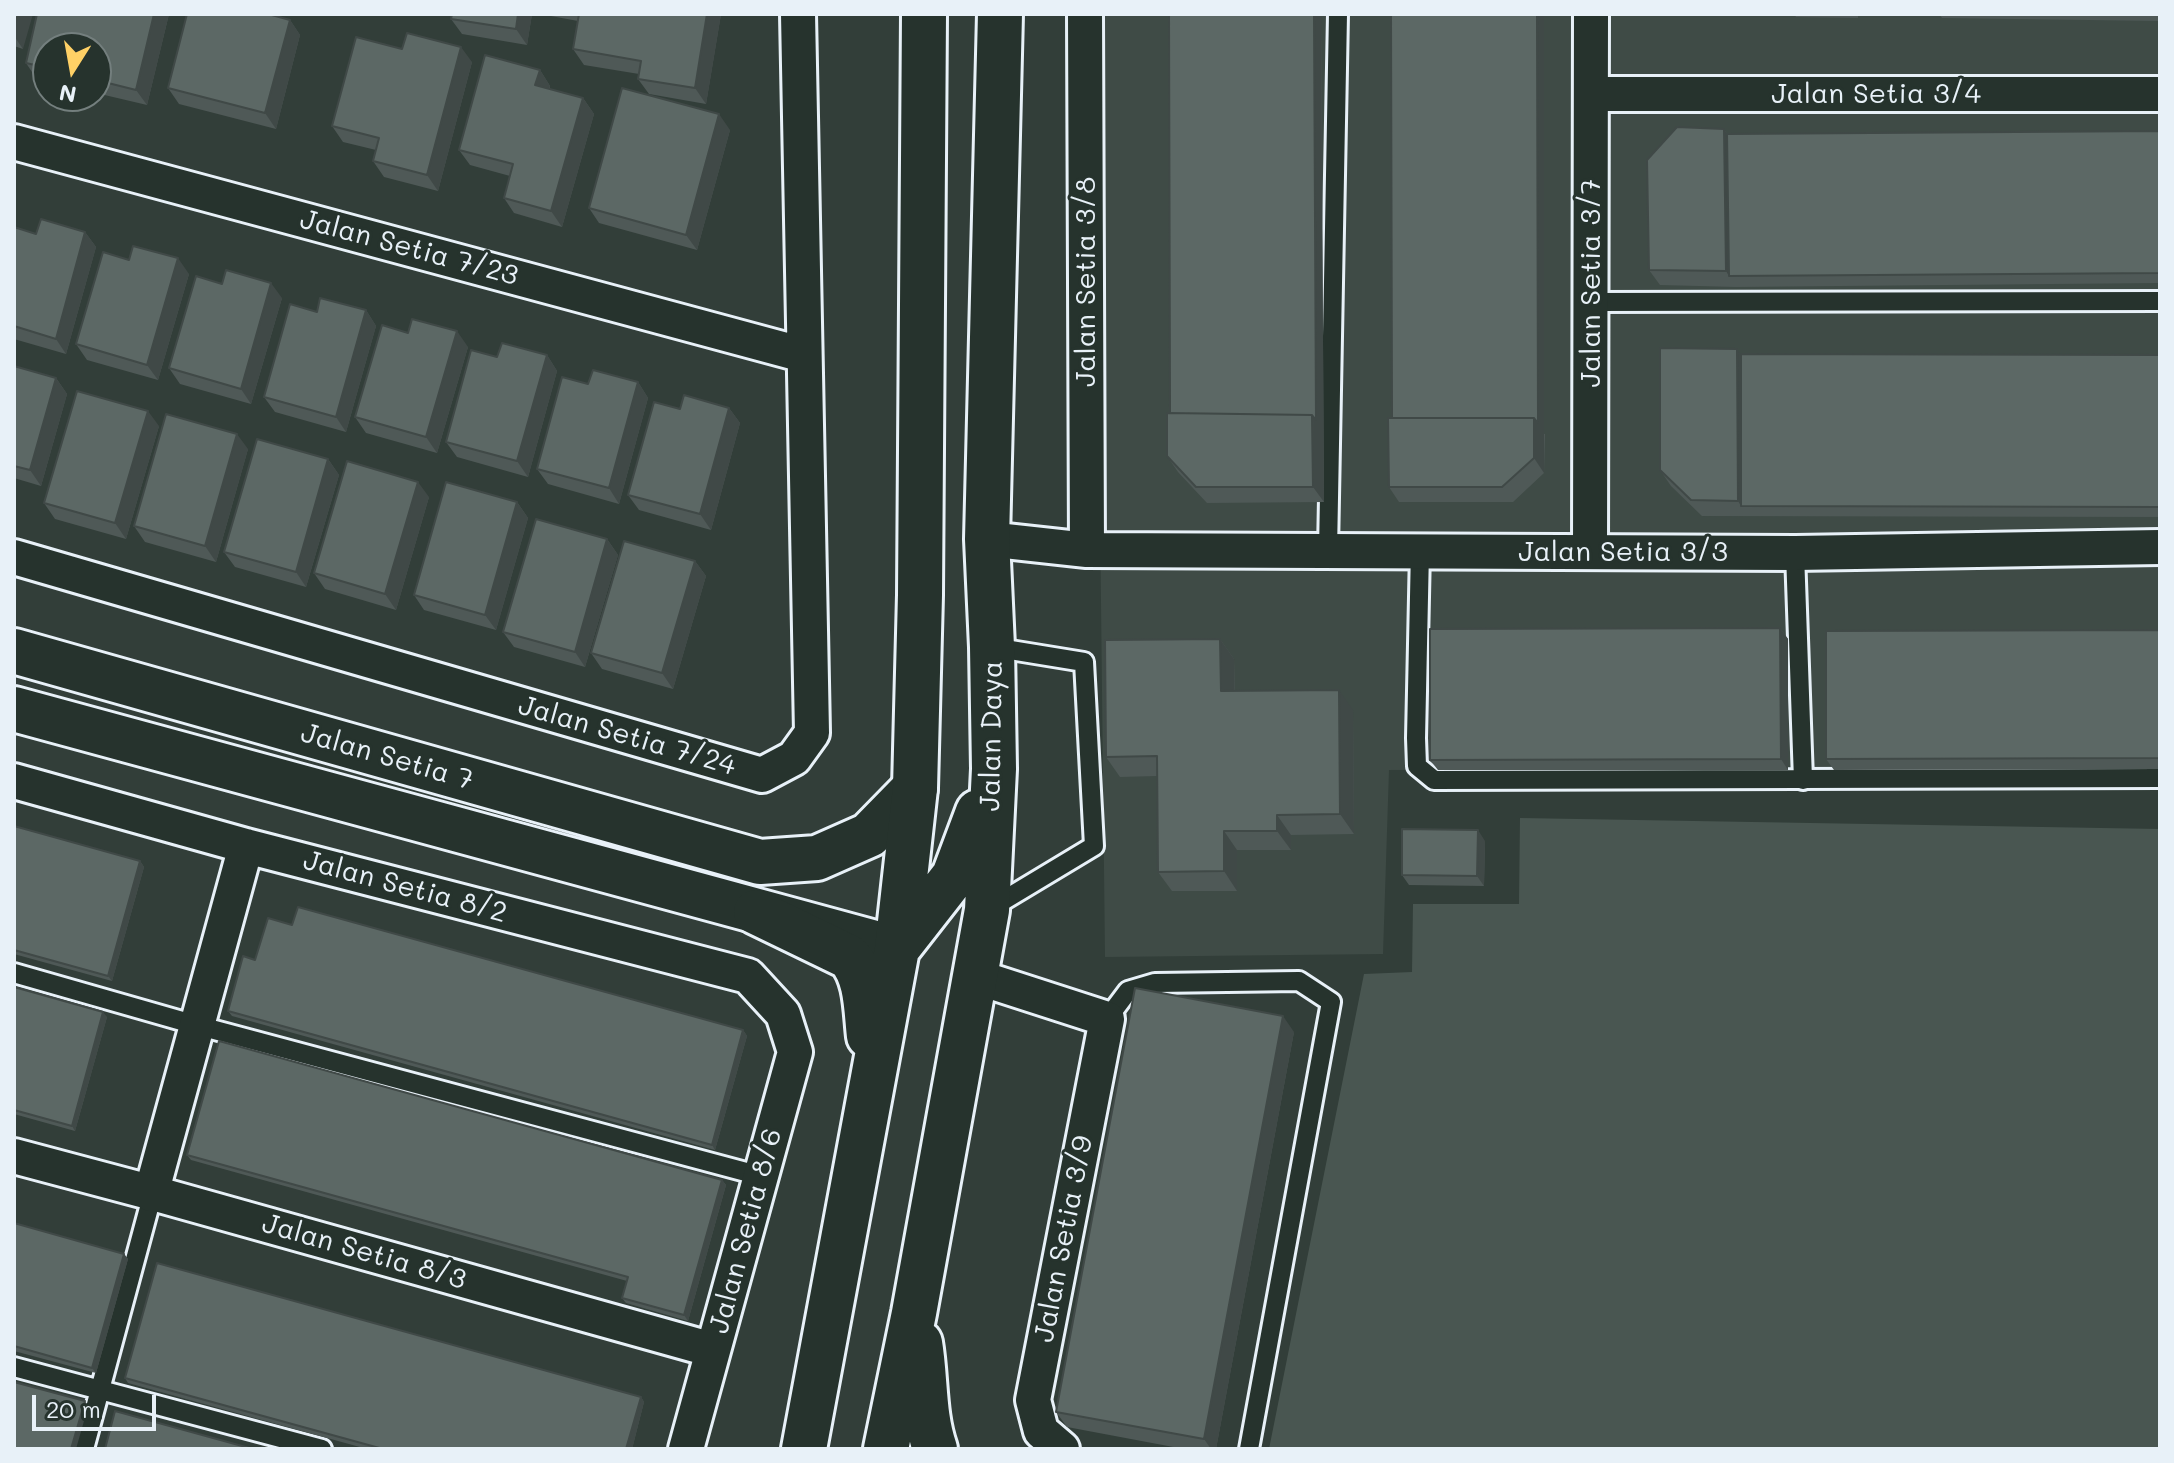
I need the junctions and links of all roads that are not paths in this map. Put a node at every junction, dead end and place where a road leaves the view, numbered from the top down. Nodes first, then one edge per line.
1 (798, 14) edge
2 (924, 14) edge
3 (1000, 14) edge
4 (1085, 14) edge
5 (1338, 14) edge
6 (1591, 14) edge
7 (1592, 94) junction
8 (2160, 94) edge
9 (14, 142) edge
10 (2160, 301) edge
11 (1591, 302) junction
12 (804, 355) junction
13 (987, 539) junction
14 (2160, 547) edge
15 (1087, 550) junction
16 (1420, 550) junction
17 (1328, 551) junction
18 (1590, 551) junction
19 (1795, 553) junction
20 (14, 557) edge
21 (992, 647) junction
22 (14, 651) edge
23 (14, 709) edge
24 (994, 769) junction
25 (2160, 778) edge
26 (1803, 780) junction
27 (14, 781) edge
28 (915, 788) junction
29 (246, 846) junction
30 (987, 910) junction
31 (756, 912) junction
32 (897, 949) junction
33 (14, 973) edge
34 (974, 976) junction
35 (783, 1014) joint
36 (1107, 1019) junction
37 (196, 1025) junction
38 (872, 1074) junction
39 (14, 1156) edge
40 (761, 1176) junction
41 (152, 1193) junction
42 (914, 1313) junction
43 (713, 1350) junction
44 (14, 1367) edge
45 (100, 1389) junction
46 (84, 1449) edge
47 (322, 1449) edge
48 (686, 1449) edge
49 (804, 1449) edge
50 (886, 1449) edge
51 (935, 1449) edge
52 (1062, 1449) edge
53 (1249, 1449) edge

1 - 12 street, Jalan Setia 7/24
2 - 28 main road
3 - 13 main road, Jalan Daya
4 - 15 street, Jalan Setia 3/8
5 - 17 lane
6 - 7 street, Jalan Setia 3/7
7 - 8 street, Jalan Setia 3/4
7 - 11 street, Jalan Setia 3/7
9 - 12 street, Jalan Setia 7/23
10 - 11 lane
11 - 18 street, Jalan Setia 3/7
12 - 20 street, Jalan Setia 7/24
13 - 15 street, Jalan Setia 3/3
13 - 21 main road, Jalan Daya
14 - 19 street, Jalan Setia 3/3
15 - 17 street, Jalan Setia 3/3
16 - 17 street, Jalan Setia 3/3
16 - 18 street, Jalan Setia 3/3
16 - 26 lane
18 - 19 street, Jalan Setia 3/3
19 - 26 lane
21 - 24 main road, Jalan Daya
21 - 30 lane
22 - 28 main road, Jalan Setia 7
23 - 31 main road, Jalan Setia 7
24 - 30 main road, Jalan Daya
24 - 32 main road
25 - 26 lane
27 - 29 street, Jalan Setia 8/2
28 - 32 main road
29 - 35 street, Jalan Setia 8/2
29 - 37 street
30 - 34 main road, Jalan Daya
31 - 32 main road
31 - 38 main road
32 - 38 main road
33 - 37 lane
34 - 36 street
34 - 42 main road, Jalan Daya
35 - 40 street, Jalan Setia 8/6
36 - 52 street, Jalan Setia 3/9
36 - 53 lane
37 - 40 lane
37 - 41 street
38 - 49 main road
39 - 41 street, Jalan Setia 8/3
40 - 43 street, Jalan Setia 8/6
41 - 43 street, Jalan Setia 8/3
41 - 45 lane
42 - 50 main road, Jalan Daya
42 - 51 main road
43 - 48 street, Jalan Setia 8/6
44 - 45 lane
45 - 46 lane
45 - 47 lane

